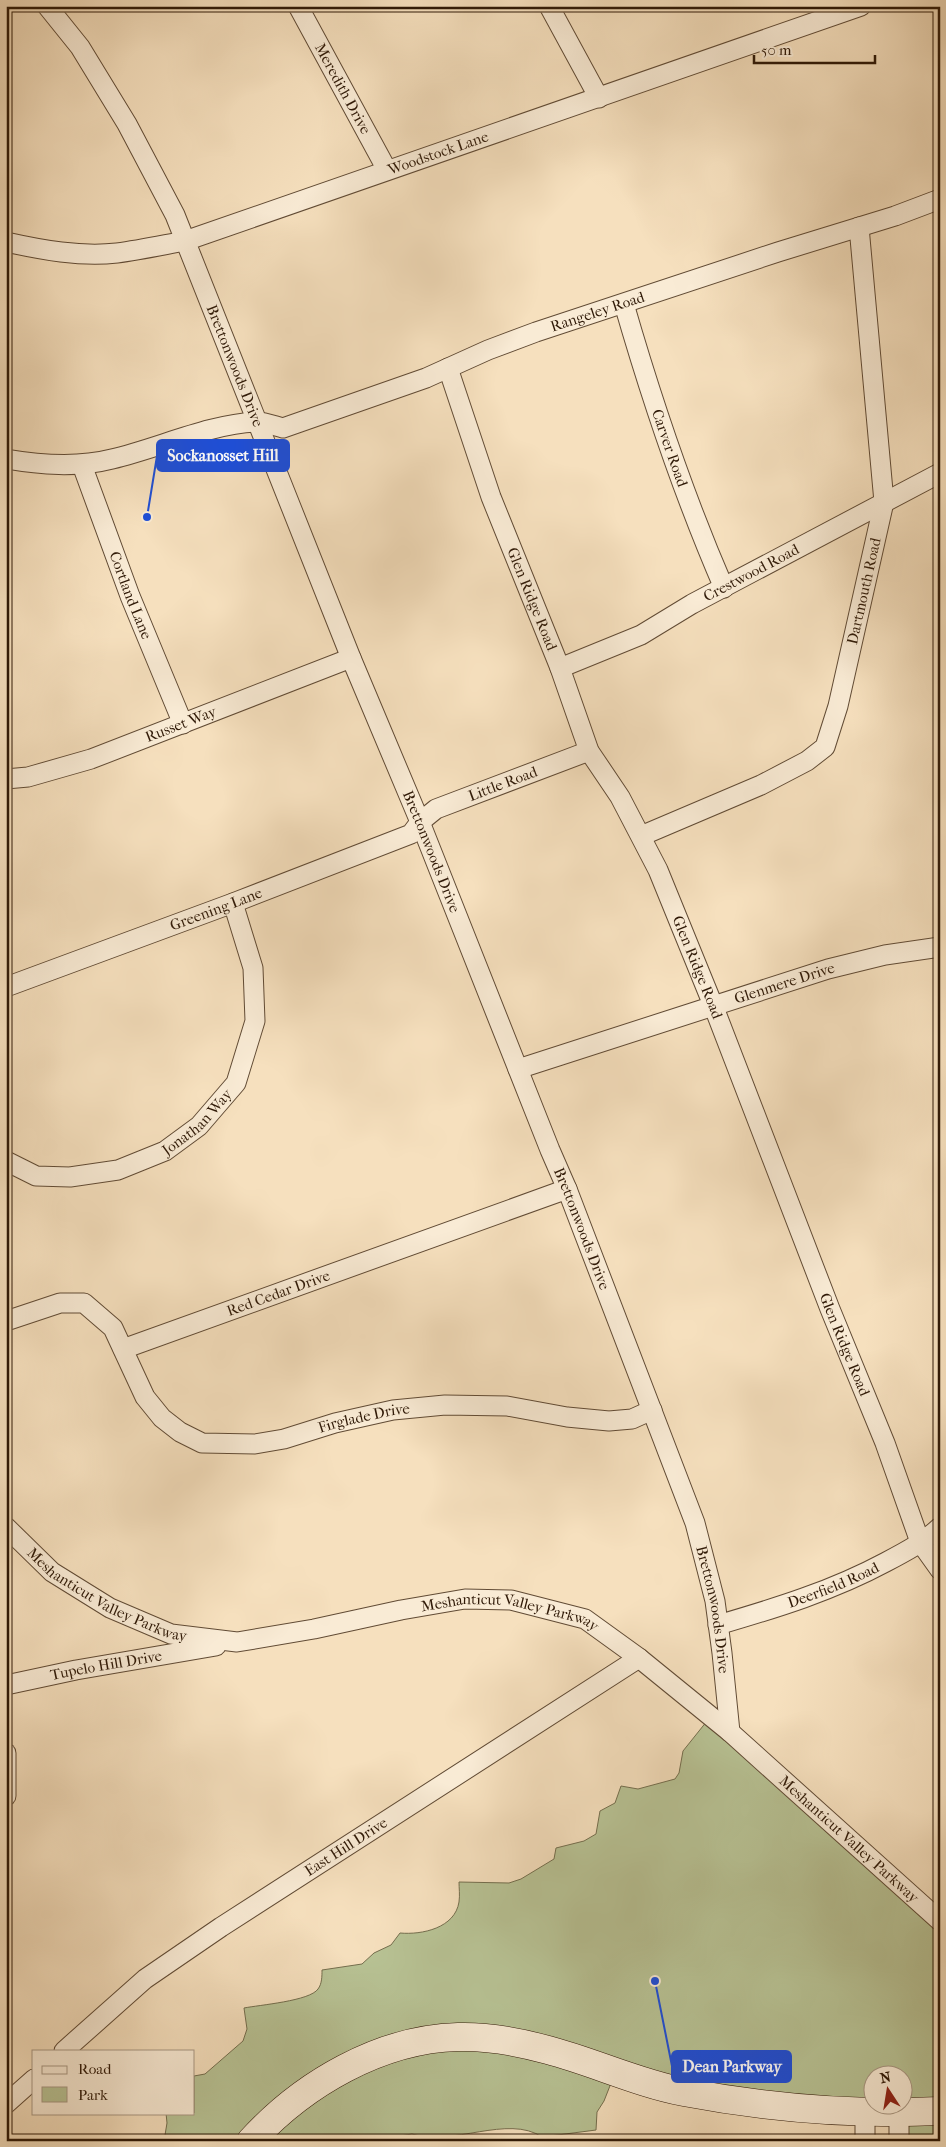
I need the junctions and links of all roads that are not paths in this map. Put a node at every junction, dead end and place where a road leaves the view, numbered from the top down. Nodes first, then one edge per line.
1 (47, 6) edge
2 (298, 6) edge
3 (549, 6) edge
4 (861, 6) edge
5 (816, 13) edge
6 (599, 98) junction
7 (387, 170) junction
8 (940, 199) edge
9 (859, 227) junction
10 (185, 241) junction
11 (6, 242) edge
12 (624, 304) junction
13 (448, 368) junction
14 (258, 422) junction
15 (6, 459) edge
16 (82, 464) junction
17 (940, 473) edge
18 (884, 502) junction
19 (724, 588) junction
20 (351, 658) junction
21 (560, 668) junction
22 (183, 724) junction
23 (589, 751) junction
24 (6, 779) edge
25 (420, 822) junction
26 (641, 836) junction
27 (233, 904) junction
28 (940, 947) edge
29 (6, 987) edge
30 (713, 1005) junction
31 (518, 1069) junction
32 (6, 1161) edge
33 (567, 1189) junction
34 (6, 1321) edge
35 (123, 1349) junction
36 (652, 1410) junction
37 (6, 1527) edge
38 (940, 1527) edge
39 (920, 1542) junction
40 (940, 1570) edge
41 (718, 1625) junction
42 (237, 1642) junction
43 (639, 1658) junction
44 (6, 1685) edge
45 (730, 1732) junction
46 (6, 1753) edge
47 (6, 1796) edge
48 (940, 1921) edge
49 (65, 2050) edge
50 (32, 2081) edge
51 (6, 2104) edge
52 (864, 2111) edge
53 (940, 2111) edge
54 (914, 2112) edge
55 (865, 2114) edge
56 (898, 2114) edge
57 (251, 2141) edge
58 (865, 2141) edge
59 (899, 2141) edge

1 - 10 street, Brettonwoods Drive
2 - 7 street, Meredith Drive
3 - 6 street
4 - 5 street, Woodstock Lane
5 - 6 street, Woodstock Lane
6 - 7 street, Woodstock Lane
7 - 10 street, Woodstock Lane
8 - 9 street, Rangeley Road
9 - 12 street, Rangeley Road
9 - 18 street, Dartmouth Road
10 - 11 street, Woodstock Lane
10 - 14 street, Brettonwoods Drive
12 - 13 street, Rangeley Road
12 - 19 street, Carver Road
13 - 14 street, Rangeley Road
13 - 21 street, Glen Ridge Road
14 - 16 street
14 - 20 street, Brettonwoods Drive
15 - 16 street
16 - 22 street, Cortland Lane
17 - 18 street, Crestwood Road
18 - 19 street, Crestwood Road
18 - 26 street, Dartmouth Road
19 - 21 street, Crestwood Road
20 - 22 street, Russet Way
20 - 25 street, Brettonwoods Drive
21 - 23 street, Glen Ridge Road
22 - 24 street, Russet Way
23 - 25 street, Little Road
23 - 26 street, Glen Ridge Road
25 - 27 street, Greening Lane
25 - 31 street, Brettonwoods Drive
26 - 30 street, Glen Ridge Road
27 - 29 street, Greening Lane
27 - 32 street, Jonathan Way
28 - 30 street, Glenmere Drive
30 - 31 street, Glenmere Drive
30 - 39 street, Glen Ridge Road
31 - 33 street, Brettonwoods Drive
33 - 35 street, Red Cedar Drive
33 - 36 street, Brettonwoods Drive
34 - 35 street
35 - 36 street, Firglade Drive
36 - 41 street, Brettonwoods Drive
37 - 42 street, Meshanticut Valley Parkway
38 - 39 street, Deerfield Road
39 - 40 street, Glen Ridge Road
39 - 41 street, Deerfield Road
41 - 45 street, Brettonwoods Drive
42 - 43 street, Meshanticut Valley Parkway
42 - 44 street, Tupelo Hill Drive
43 - 45 street, Meshanticut Valley Parkway
43 - 49 street, East Hill Drive
45 - 48 street, Meshanticut Valley Parkway
46 - 47 street
50 - 51 street
52 - 57 main road
53 - 54 main road
55 - 58 street
56 - 59 street

